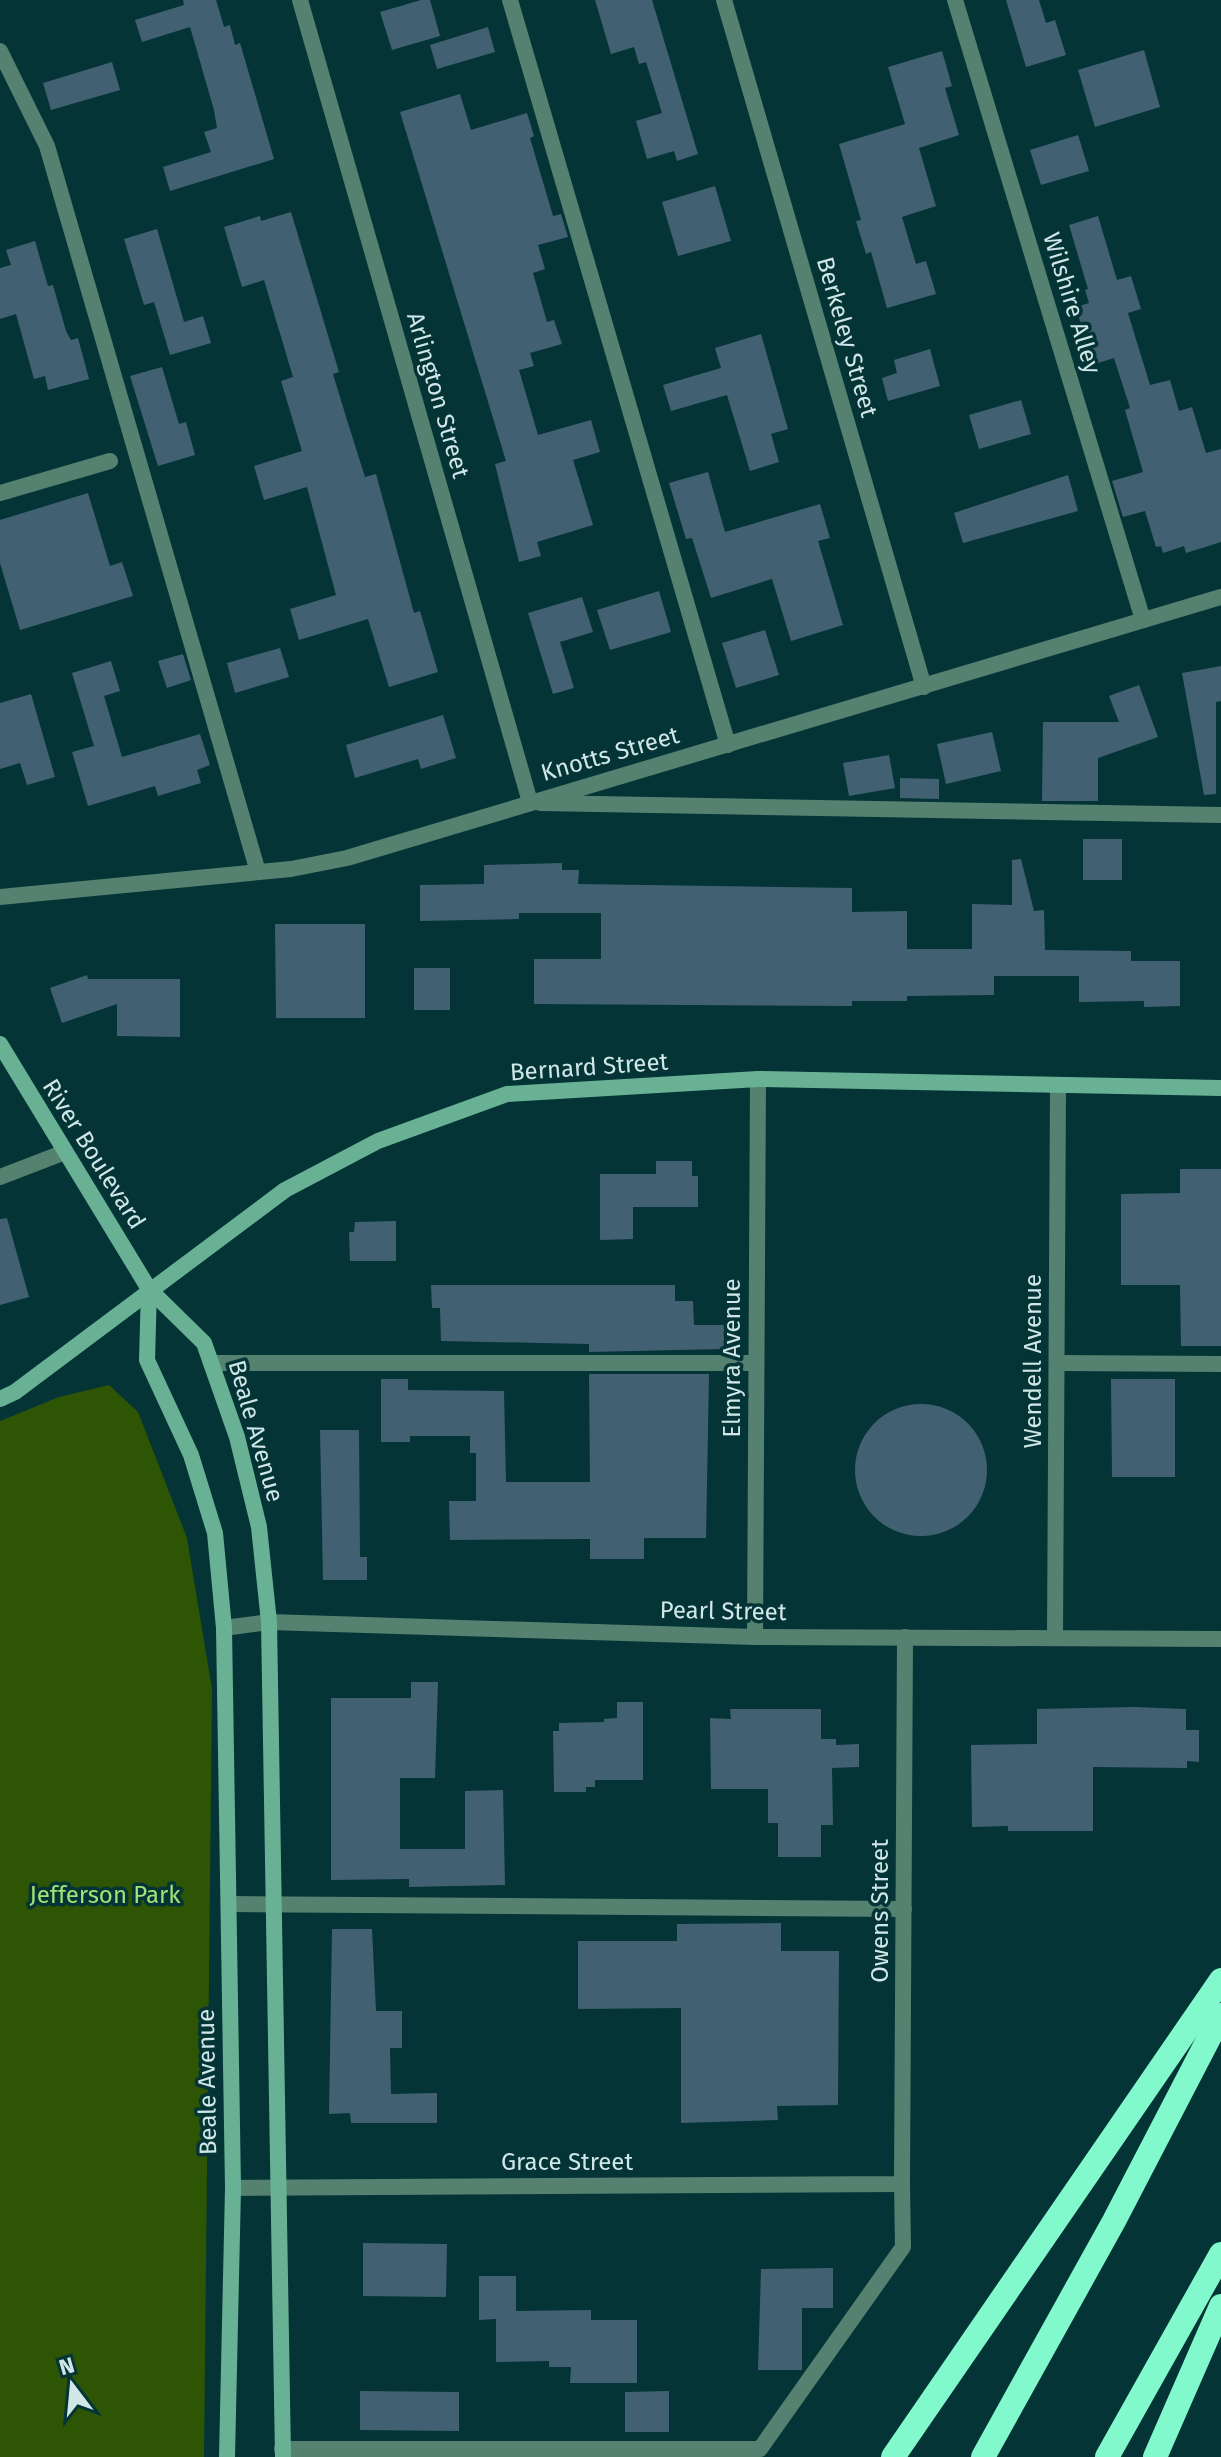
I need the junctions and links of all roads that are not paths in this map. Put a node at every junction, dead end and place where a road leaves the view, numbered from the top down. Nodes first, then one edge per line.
1 (300, 0) edge
2 (510, 0) edge
3 (724, 0) edge
4 (955, 0) edge
5 (0, 51) edge
6 (110, 461) dead end
7 (0, 493) edge
8 (1221, 597) edge
9 (1143, 620) junction
10 (924, 687) junction
11 (728, 745) junction
12 (530, 802) junction
13 (1221, 815) edge
14 (258, 872) junction
15 (0, 897) edge
16 (0, 1044) edge
17 (758, 1079) junction
18 (1058, 1085) junction
19 (1221, 1088) edge
20 (65, 1152) junction
21 (0, 1177) edge
22 (149, 1289) junction
23 (211, 1363) junction
24 (756, 1363) junction
25 (1057, 1363) junction
26 (1221, 1364) edge
27 (0, 1398) edge
28 (269, 1622) junction
29 (224, 1628) junction
30 (755, 1637) junction
31 (905, 1637) junction
32 (1055, 1638) junction
33 (1221, 1639) edge
34 (229, 1904) junction
35 (273, 1905) junction
36 (904, 1909) junction
37 (1221, 1980) edge
38 (1221, 2015) edge
39 (902, 2184) junction
40 (233, 2188) junction
41 (277, 2188) junction
42 (1221, 2254) edge
43 (1221, 2306) edge
44 (282, 2453) edge
45 (227, 2457) edge
46 (893, 2457) edge
47 (983, 2457) edge
48 (1107, 2457) edge
49 (1155, 2457) edge

1 - 12 street, Arlington Street
2 - 11 street
3 - 10 street, Berkeley Street
4 - 9 street, Wilshire Alley
5 - 14 street
6 - 7 street
8 - 9 street, Knotts Street
9 - 10 street, Knotts Street
10 - 11 street, Knotts Street
11 - 12 street, Knotts Street
12 - 13 street
12 - 14 street, Knotts Street
14 - 15 street, Knotts Street
16 - 20 main road, River Boulevard
17 - 18 main road, Bernard Street
17 - 22 main road, Bernard Street
17 - 24 street, Elmyra Avenue
18 - 19 main road, Bernard Street
18 - 25 street, Wendell Avenue
20 - 21 street
20 - 22 main road, River Boulevard
22 - 23 main road, Beale Avenue
22 - 27 main road, Bernard Street
22 - 29 main road, Beale Avenue
23 - 24 street
23 - 28 main road, Beale Avenue
24 - 30 street, Elmyra Avenue
25 - 26 street
25 - 32 street, Wendell Avenue
28 - 29 street, Pearl Street
28 - 30 street, Pearl Street
28 - 35 main road, Beale Avenue
29 - 34 main road, Beale Avenue
30 - 31 street, Pearl Street
31 - 32 street, Pearl Street
31 - 36 street, Owens Street
32 - 33 street, Pearl Street
34 - 35 street
34 - 40 main road, Beale Avenue
35 - 36 street
35 - 41 main road, Beale Avenue
36 - 39 street, Owens Street
37 - 46 highway
38 - 47 highway
39 - 41 street, Grace Street
39 - 44 street, Owens Street
40 - 41 street, Grace Street
40 - 45 main road, Beale Avenue
41 - 44 main road, Beale Avenue
42 - 48 highway
43 - 49 highway

